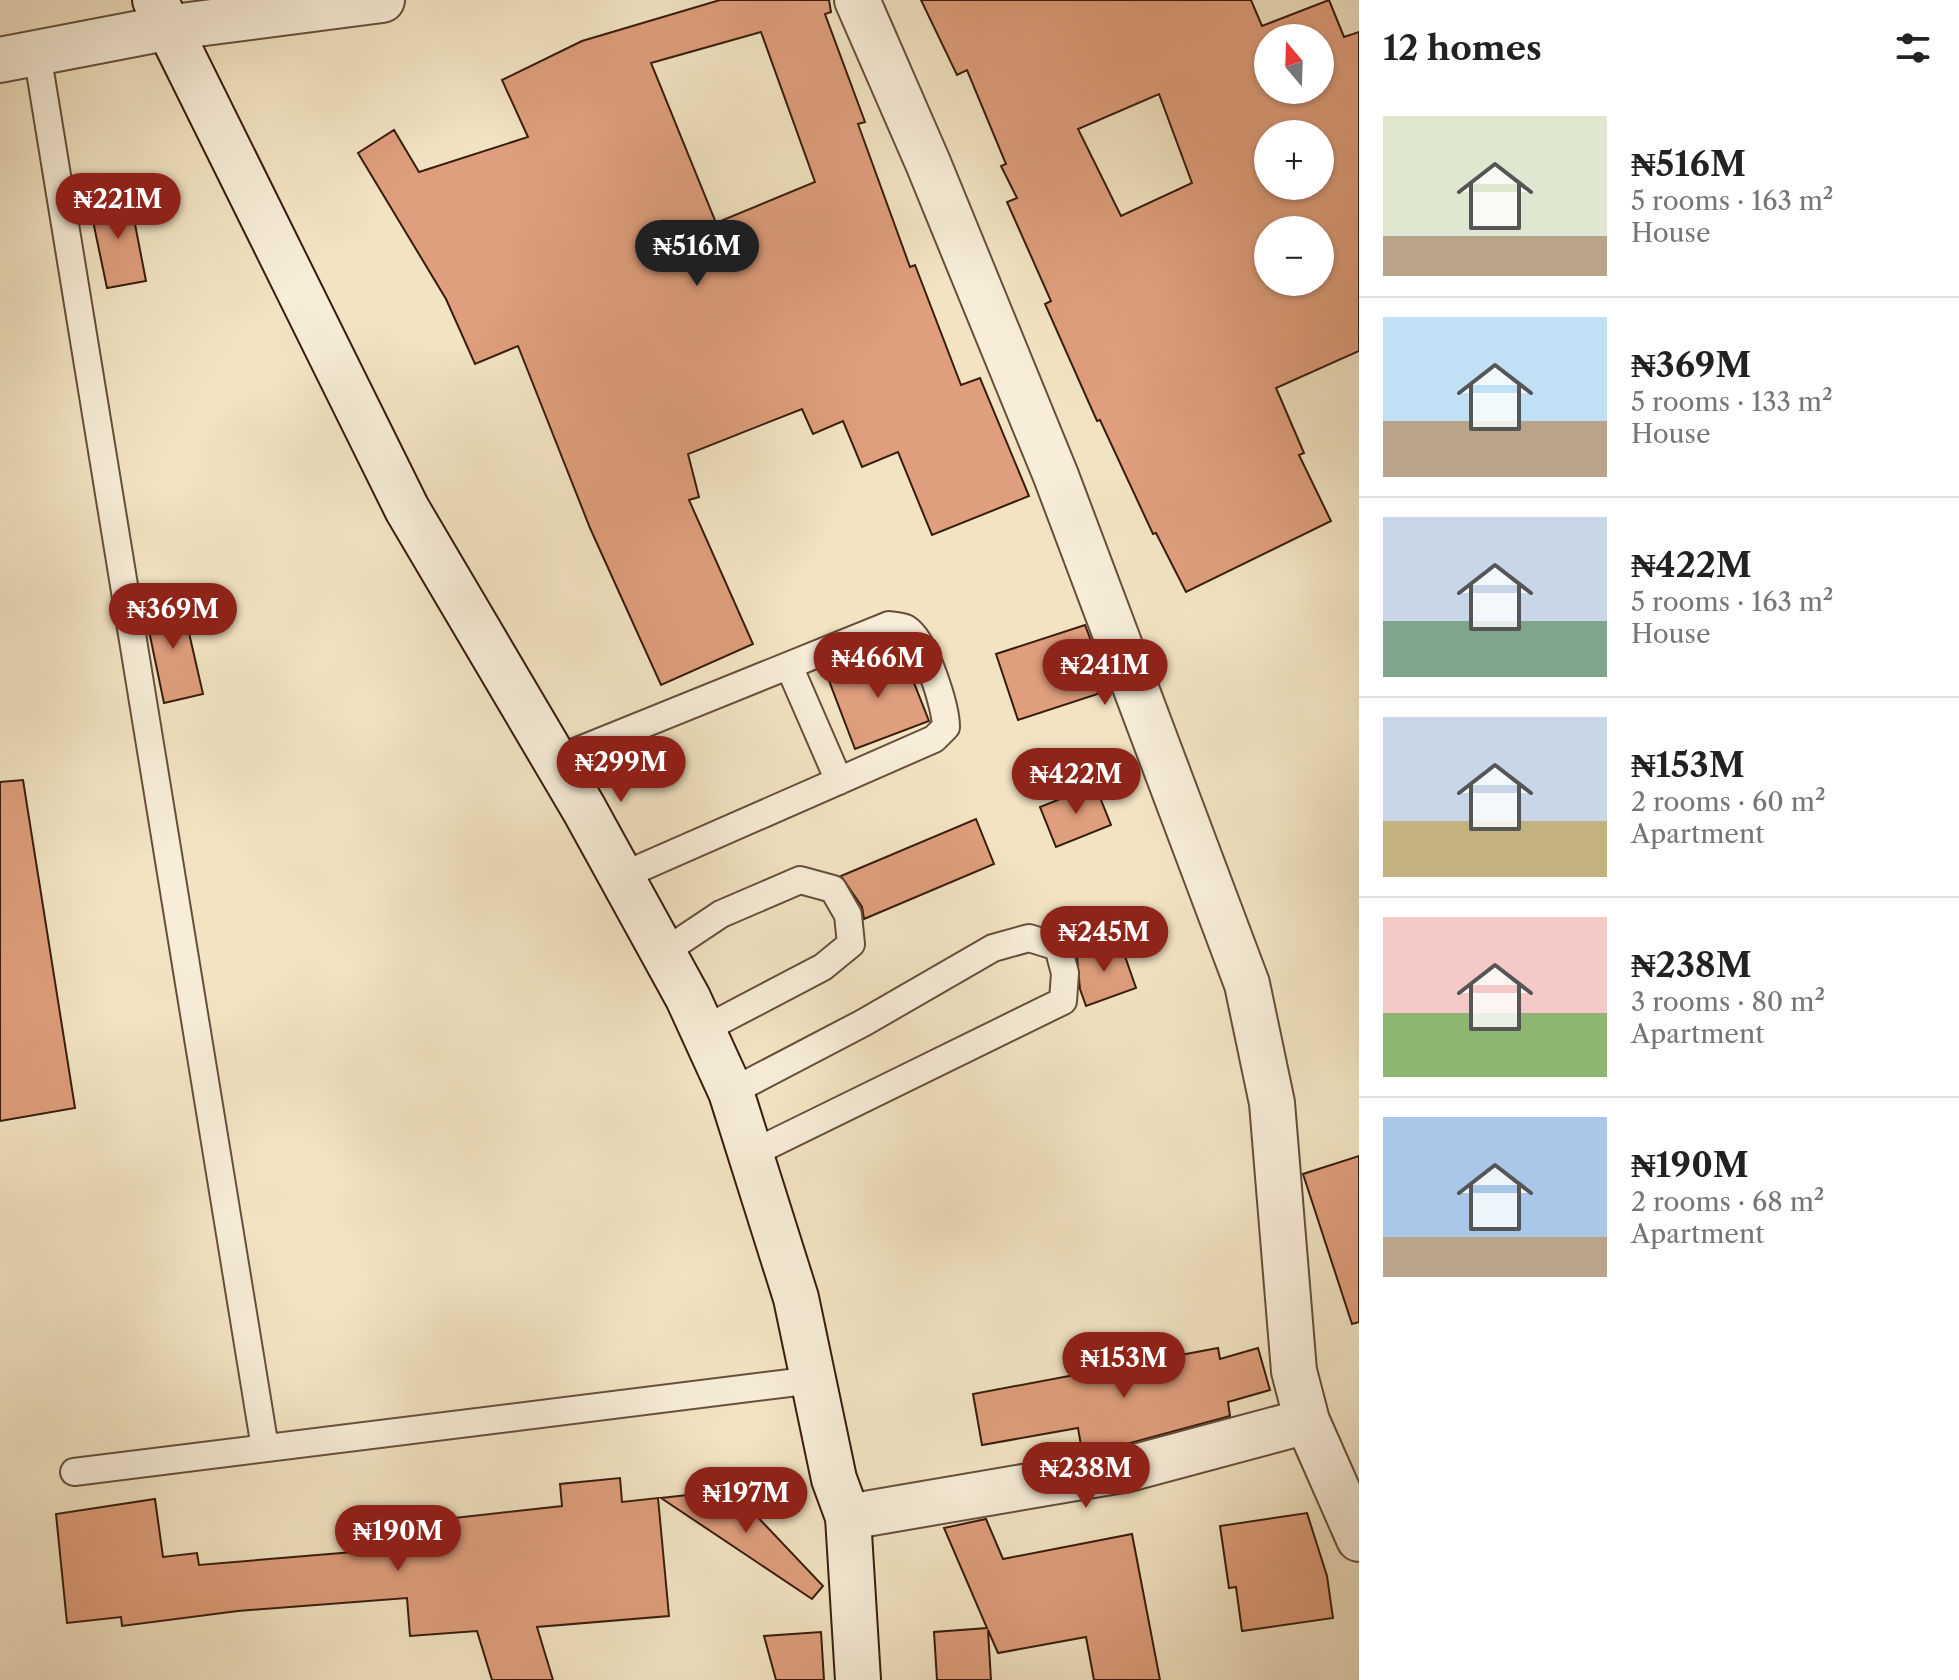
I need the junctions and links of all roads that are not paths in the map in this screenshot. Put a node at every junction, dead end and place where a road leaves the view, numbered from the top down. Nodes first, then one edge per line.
1 (382, 0) edge
2 (857, 0) edge
3 (160, 14) edge
4 (19, 56) edge
5 (789, 666) junction
6 (555, 760) junction
7 (839, 781) junction
8 (622, 876) junction
9 (664, 952) junction
10 (701, 1031) junction
11 (731, 1092) junction
12 (753, 1153) junction
13 (814, 1380) junction
14 (1307, 1421) junction
15 (265, 1448) junction
16 (74, 1472) dead end
17 (848, 1517) junction
18 (1359, 1539) edge
19 (858, 1680) edge

1 - 3 street
2 - 14 street
3 - 4 street
3 - 6 street
4 - 15 lane
5 - 6 lane
5 - 7 lane
5 - 7 lane
6 - 8 street
7 - 8 lane
8 - 9 street
9 - 10 street
9 - 10 lane
10 - 11 street
11 - 12 street
11 - 12 lane
12 - 13 street
13 - 15 lane
13 - 17 street
14 - 17 street
14 - 18 street
15 - 16 lane
17 - 19 street

